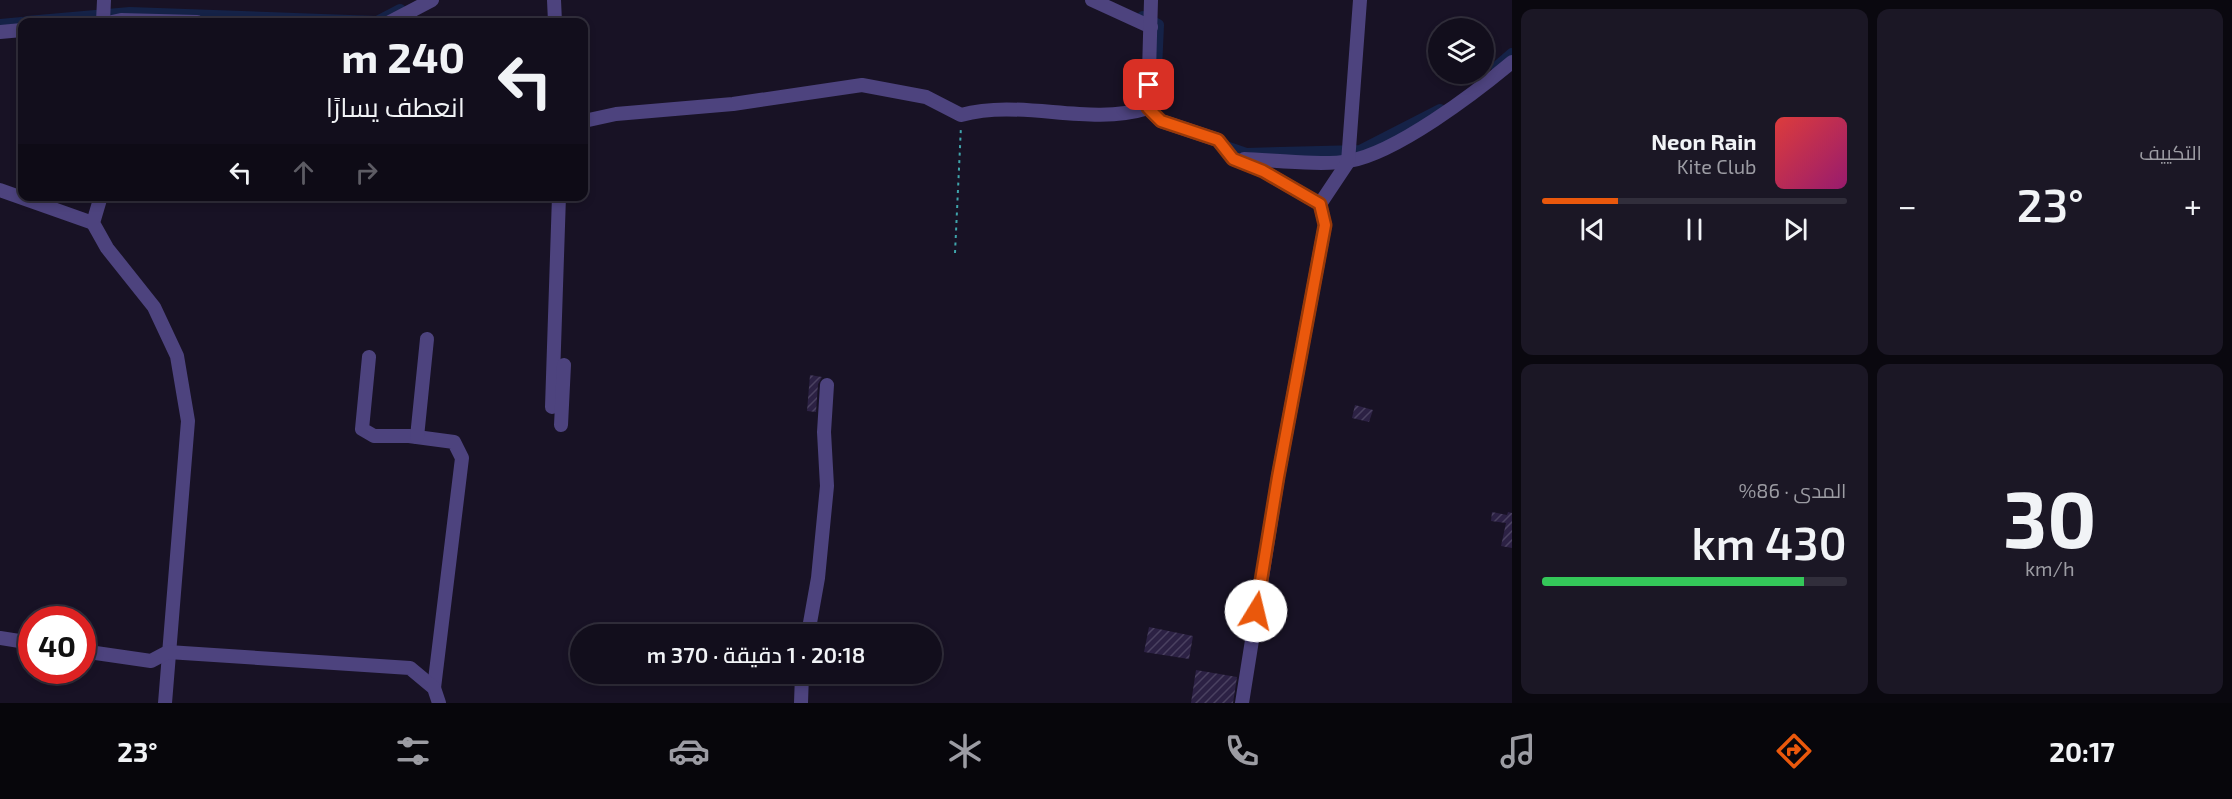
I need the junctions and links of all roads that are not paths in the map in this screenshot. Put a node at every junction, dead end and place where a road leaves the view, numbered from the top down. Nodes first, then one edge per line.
1 (104, 0) edge
2 (432, 0) edge
3 (554, 0) edge
4 (1092, 0) edge
5 (1150, 0) edge
6 (1360, 0) edge
7 (108, 18) edge
8 (398, 18) edge
9 (555, 18) edge
10 (1151, 27) junction
11 (18, 30) edge
12 (0, 32) edge
13 (1512, 62) edge
14 (1148, 108) junction
15 (588, 120) edge
16 (1233, 159) junction
17 (1345, 167) junction
18 (0, 190) edge
19 (18, 196) edge
20 (31, 201) edge
21 (100, 201) edge
22 (559, 201) edge
23 (1320, 204) junction
24 (93, 223) junction
25 (557, 294) junction
26 (427, 339) dead end
27 (369, 357) dead end
28 (827, 385) dead end
29 (552, 407) dead end
30 (561, 425) dead end
31 (417, 437) junction
32 (810, 624) edge
33 (0, 638) edge
34 (18, 641) edge
35 (168, 652) junction
36 (96, 653) edge
37 (802, 684) edge
38 (434, 687) junction
39 (165, 703) edge
40 (439, 703) edge
41 (801, 703) edge
42 (1242, 703) edge

1 - 7 street
2 - 8 street
3 - 9 street
4 - 10 street
5 - 10 street
6 - 17 street
10 - 14 street
11 - 12 street
13 - 17 street
14 - 15 street
14 - 16 street
16 - 17 street
16 - 23 street
17 - 23 street
18 - 19 street
20 - 24 street
21 - 24 street
22 - 25 street
23 - 42 street
24 - 35 street
25 - 29 street
25 - 30 street
26 - 31 street
27 - 31 street
28 - 32 street
31 - 38 street
33 - 34 street
35 - 36 street
35 - 38 street
35 - 39 street
37 - 41 street
38 - 40 street

